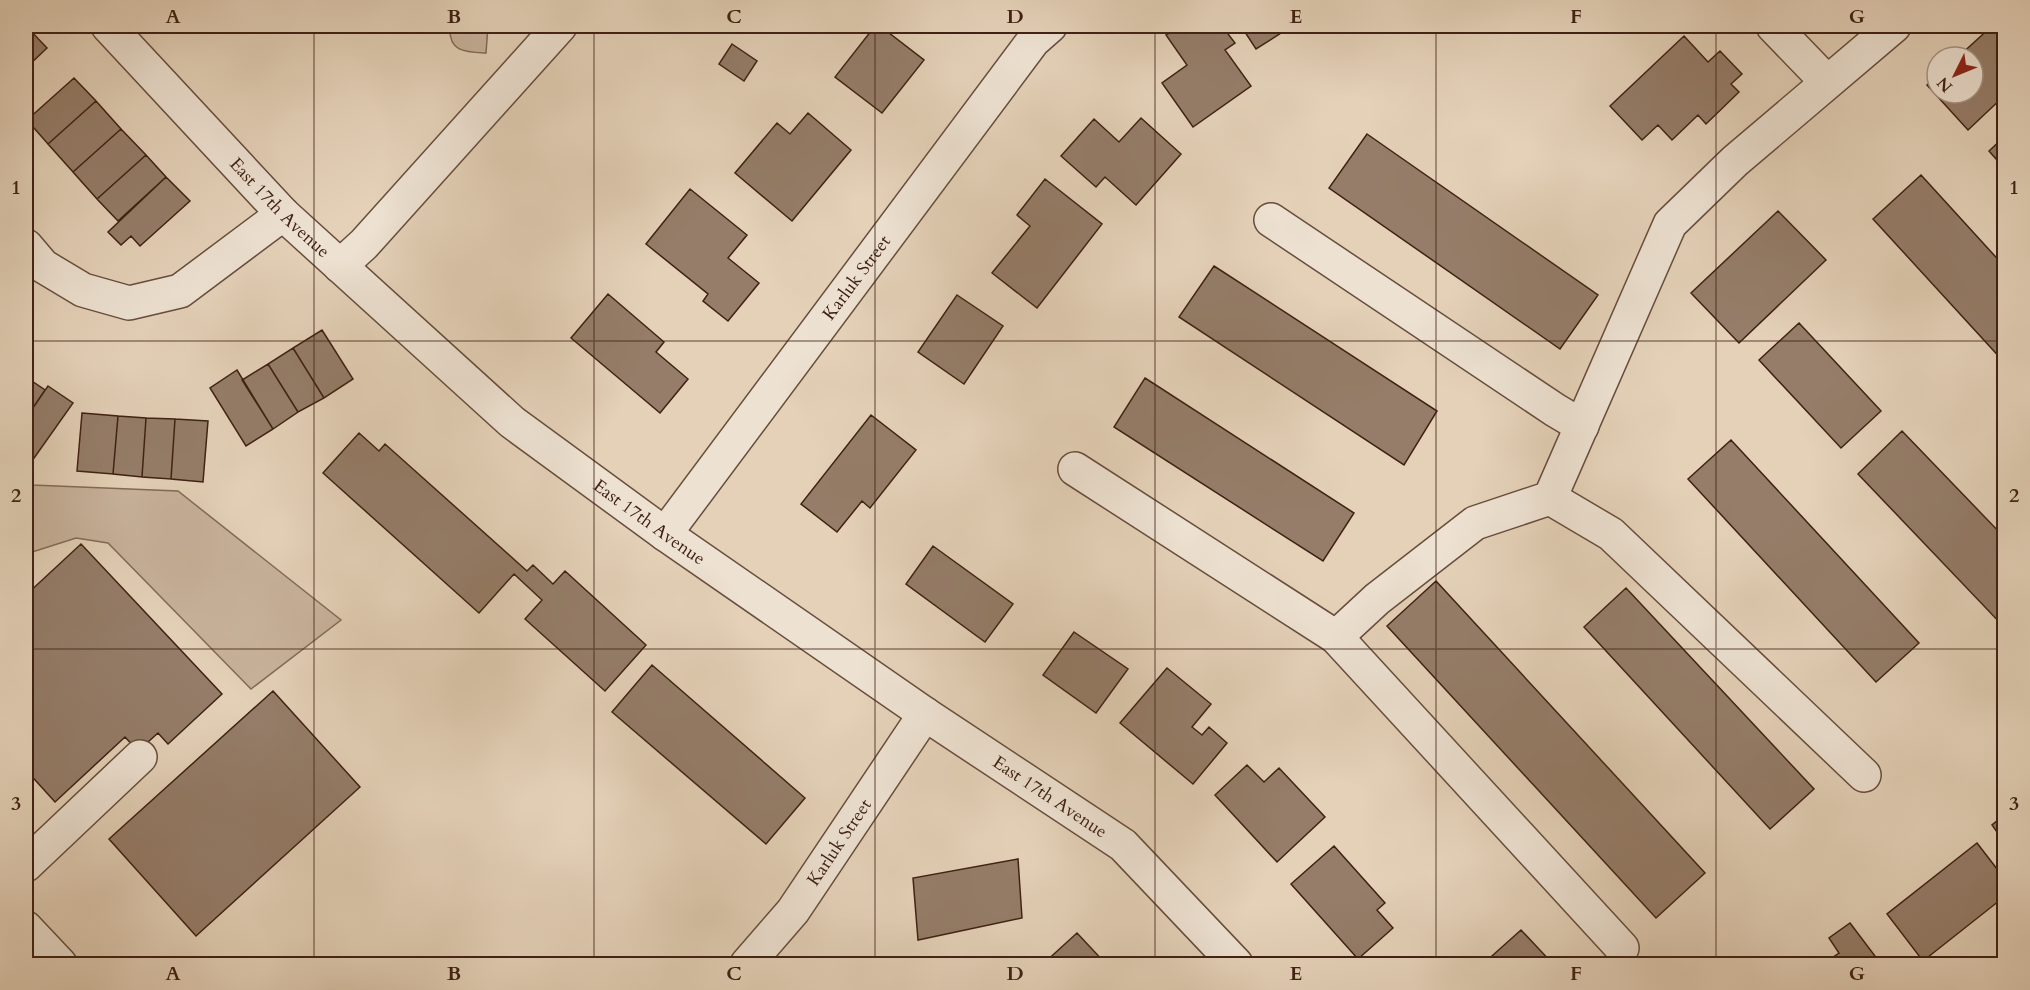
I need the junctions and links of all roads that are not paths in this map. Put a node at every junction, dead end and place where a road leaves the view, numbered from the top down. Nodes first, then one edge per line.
1 (108, 26) edge
2 (560, 26) edge
3 (1050, 26) edge
4 (1773, 26) edge
5 (1894, 26) edge
6 (1827, 82) junction
7 (282, 214) junction
8 (1271, 220) dead end
9 (26, 246) edge
10 (340, 266) junction
11 (1582, 426) junction
12 (1075, 469) dead end
13 (1550, 498) junction
14 (665, 534) junction
15 (1336, 637) junction
16 (925, 714) junction
17 (140, 757) dead end
18 (1864, 775) dead end
19 (26, 866) edge
20 (26, 928) edge
21 (1622, 948) dead end
22 (60, 964) edge
23 (747, 964) edge
24 (1236, 964) edge

1 - 7 street, East 17th Avenue
2 - 10 street
3 - 14 street, Karluk Street
4 - 6 street
5 - 6 street
6 - 11 street
7 - 9 street
7 - 10 street, East 17th Avenue
8 - 11 street
10 - 14 street, East 17th Avenue
11 - 13 street
12 - 15 street
13 - 15 street
13 - 18 street
14 - 16 street, East 17th Avenue
15 - 21 street
16 - 23 street, Karluk Street
16 - 24 street, East 17th Avenue
17 - 19 street
20 - 22 street

